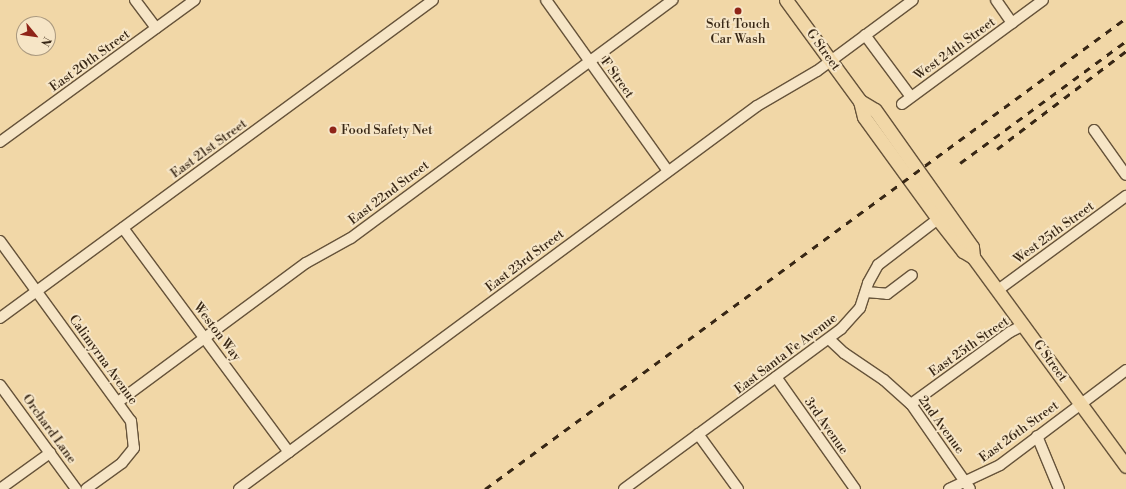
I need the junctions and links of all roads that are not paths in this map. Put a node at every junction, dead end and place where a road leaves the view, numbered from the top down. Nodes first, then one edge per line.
1 (135, 0) edge
2 (195, 0) edge
3 (433, 0) edge
4 (546, 0) edge
5 (673, 0) edge
6 (786, 0) edge
7 (913, 0) edge
8 (996, 0) edge
9 (1043, 0) edge
10 (1012, 23) junction
11 (156, 28) junction
12 (865, 35) junction
13 (589, 60) junction
14 (831, 60) junction
15 (911, 97) junction
16 (860, 101) junction
17 (902, 104) dead end
18 (1094, 130) dead end
19 (0, 142) edge
20 (668, 171) junction
21 (1126, 174) edge
22 (1126, 196) edge
23 (938, 219) junction
24 (123, 228) junction
25 (0, 241) edge
26 (973, 257) junction
27 (912, 275) dead end
28 (998, 290) junction
29 (36, 291) junction
30 (866, 292) junction
31 (0, 318) edge
32 (1024, 325) junction
33 (204, 337) junction
34 (829, 338) junction
35 (1126, 370) edge
36 (776, 377) junction
37 (0, 385) edge
38 (118, 402) junction
39 (1080, 403) junction
40 (911, 404) junction
41 (698, 434) junction
42 (1037, 436) junction
43 (289, 452) junction
44 (50, 453) junction
45 (1126, 466) edge
46 (968, 486) edge
47 (0, 489) edge
48 (76, 489) edge
49 (86, 489) edge
50 (239, 489) edge
51 (624, 489) edge
52 (738, 489) edge
53 (855, 489) edge
54 (949, 489) edge
55 (1059, 489) edge

1 - 11 street
2 - 11 street, East 20th Street
3 - 24 street, East 21st Street
4 - 13 street, F Street
5 - 13 street, East 22nd Street
6 - 14 main road, G Street
7 - 12 street, East 23rd Street
8 - 10 street
9 - 10 street, West 24th Street
10 - 15 street, West 24th Street
11 - 19 street, East 20th Street
12 - 14 street, East 23rd Street
12 - 15 street
13 - 20 street, F Street
13 - 33 street, East 22nd Street
14 - 16 main road, G Street
14 - 20 street, East 23rd Street
15 - 17 street, West 24th Street
16 - 23 main road, G Street
16 - 26 main road, G Street
18 - 21 street
20 - 43 street, East 23rd Street
22 - 28 street, West 25th Street
23 - 26 main road, G Street
23 - 30 street, East Santa Fe Avenue
24 - 29 street, East 21st Street
24 - 33 street, Weston Way
25 - 29 street, Calimyrna Avenue
26 - 28 main road, G Street
27 - 30 street
28 - 32 main road, G Street
29 - 31 street, East 21st Street
29 - 38 street, Calimyrna Avenue
30 - 34 street, East Santa Fe Avenue
32 - 39 main road, G Street
32 - 40 street, East 25th Street
33 - 38 street, East 22nd Street
33 - 43 street, Weston Way
34 - 36 street, East Santa Fe Avenue
34 - 40 street, 2nd Avenue
35 - 39 street, East 26th Street
36 - 41 street, East Santa Fe Avenue
36 - 53 street, 3rd Avenue
37 - 44 street, Orchard Lane
38 - 49 street, Calimyrna Avenue
39 - 42 street, East 26th Street
39 - 45 main road, G Street
40 - 46 street, 2nd Avenue
41 - 51 street, East Santa Fe Avenue
41 - 52 street
42 - 46 street, East 26th Street
42 - 55 street
43 - 50 street, East 23rd Street
44 - 47 street
44 - 48 street, Orchard Lane
46 - 54 street, East 26th Street

